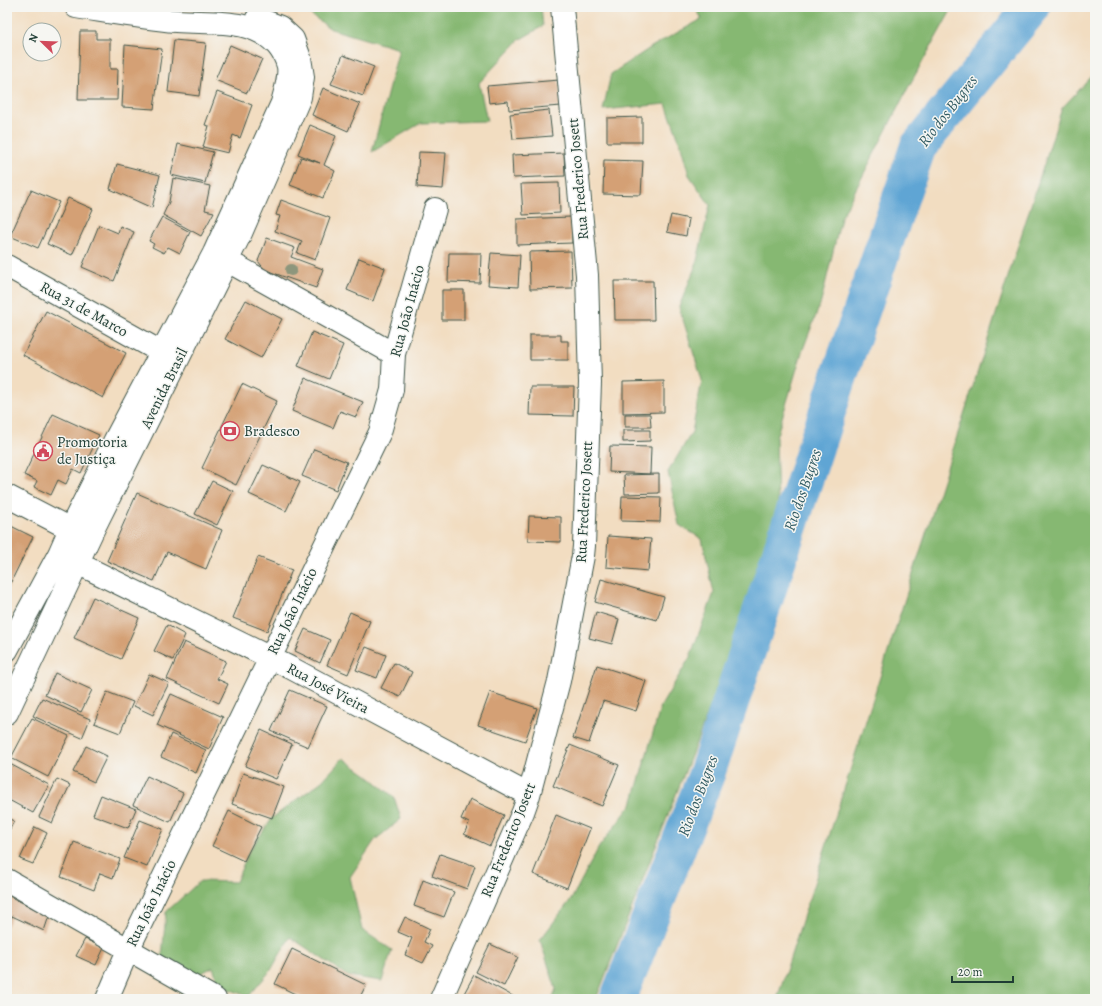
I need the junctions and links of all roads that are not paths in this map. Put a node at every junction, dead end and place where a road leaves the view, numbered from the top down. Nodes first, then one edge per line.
1 (76, 7) edge
2 (196, 7) edge
3 (562, 7) edge
4 (435, 209) dead end
5 (220, 256) junction
6 (7, 266) edge
7 (161, 352) junction
8 (394, 354) junction
9 (7, 496) edge
10 (80, 534) junction
11 (68, 558) junction
12 (7, 650) edge
13 (270, 657) junction
14 (7, 713) edge
15 (529, 795) junction
16 (7, 880) edge
17 (128, 950) junction
18 (107, 999) edge
19 (215, 999) edge
20 (441, 999) edge

1 - 5 street, Avenida Brasil
2 - 5 street, Avenida Brasil
3 - 15 street, Rua Frederico Josett
4 - 8 street, Rua João Inácio
5 - 7 street, Avenida Brasil
5 - 8 street
5 - 10 street, Avenida Brasil
6 - 7 street, Rua 31 de Marco
7 - 10 street, Avenida Brasil
8 - 13 street, Rua João Inácio
9 - 10 street
10 - 11 street, Avenida Brasil
11 - 12 street, Avenida Brasil
11 - 13 street, Rua José Vieira
11 - 14 street, Avenida Brasil
13 - 15 street, Rua José Vieira
13 - 17 street, Rua João Inácio
15 - 20 street, Rua Frederico Josett
16 - 17 street
17 - 18 street, Rua João Inácio
17 - 19 street

